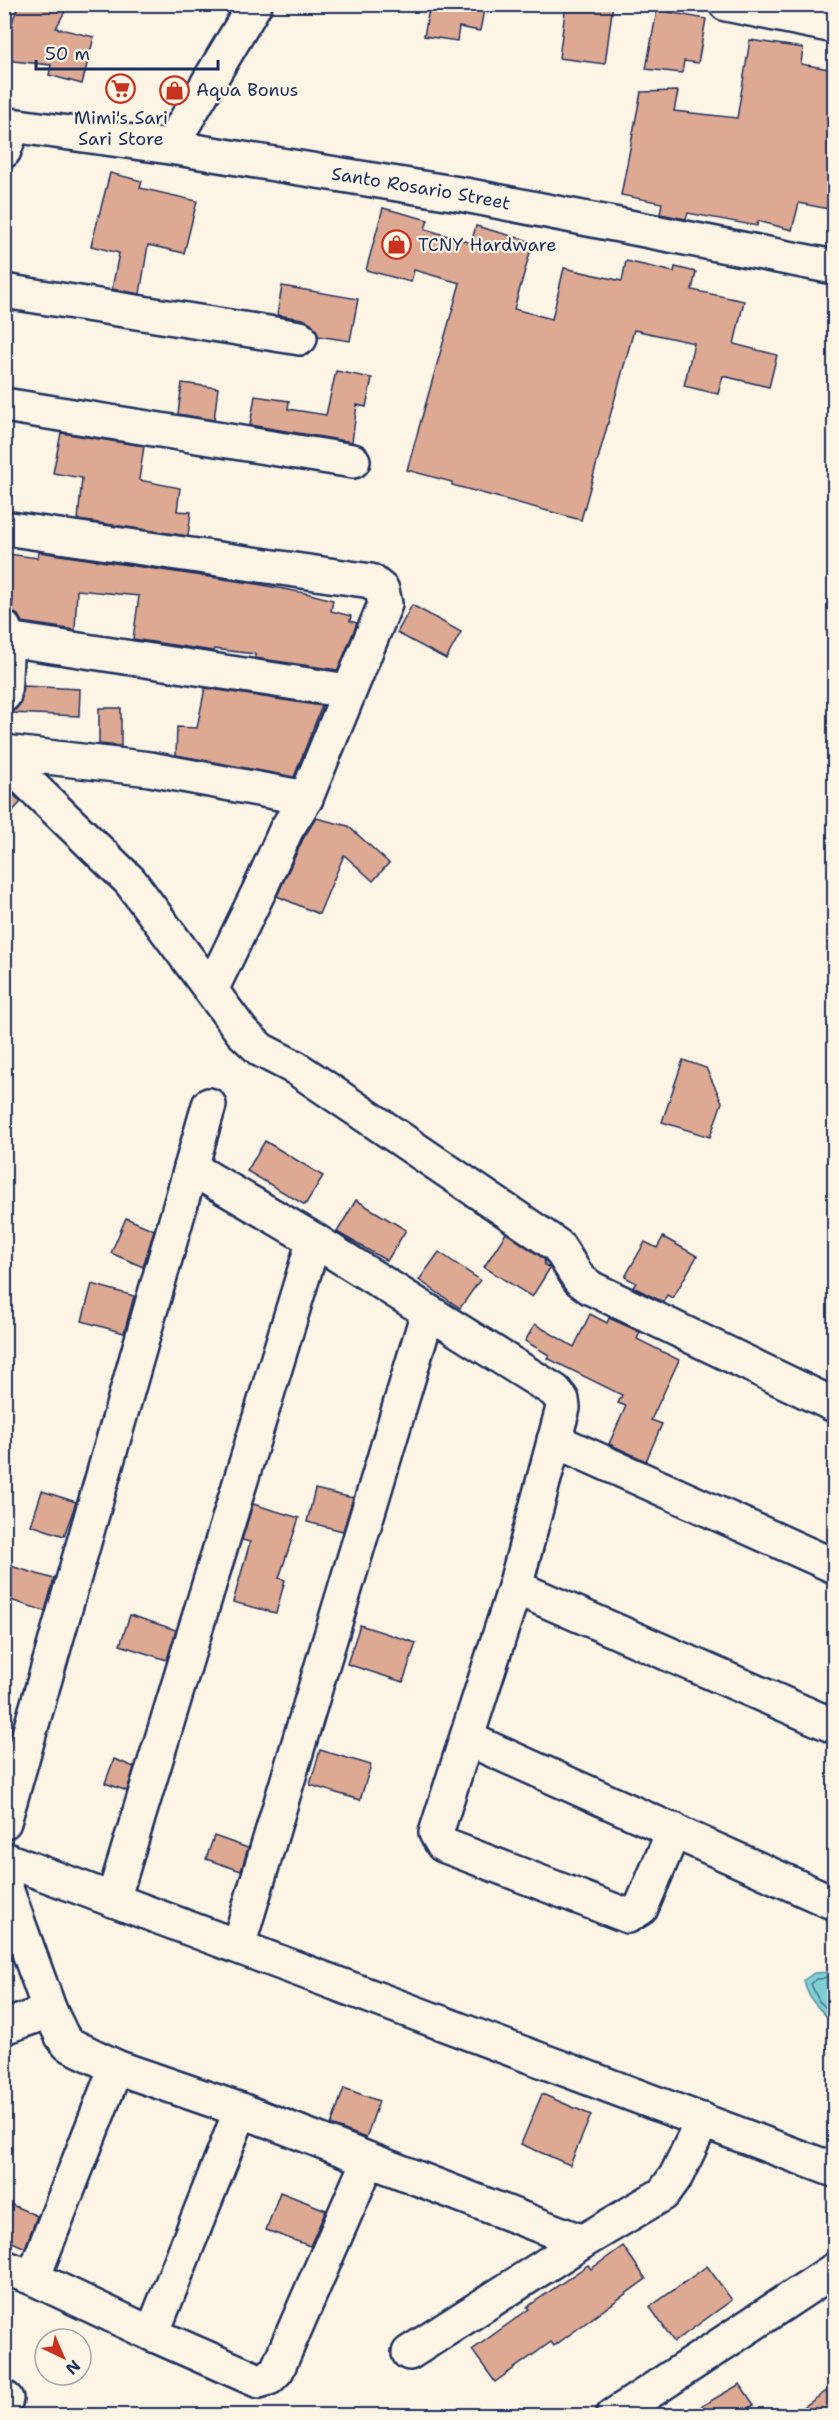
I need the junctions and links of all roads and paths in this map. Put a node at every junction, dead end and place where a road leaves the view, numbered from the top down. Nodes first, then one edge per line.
1 (255, 4) edge
2 (726, 4) edge
3 (834, 26) edge
4 (8, 134) edge
5 (170, 147) junction
6 (834, 267) edge
7 (4, 291) edge
8 (300, 338) dead end
9 (4, 405) edge
10 (353, 462) dead end
11 (4, 528) edge
12 (6, 634) edge
13 (348, 691) junction
14 (4, 695) edge
15 (4, 754) edge
16 (306, 798) junction
17 (211, 990) junction
18 (209, 1105) dead end
19 (191, 1168) junction
20 (314, 1240) junction
21 (428, 1312) junction
22 (834, 1406) edge
23 (554, 1440) junction
24 (834, 1566) edge
25 (515, 1587) junction
26 (834, 1726) edge
27 (468, 1738) junction
28 (4, 1822) edge
29 (674, 1830) junction
30 (4, 1859) edge
31 (4, 1883) edge
32 (113, 1900) junction
33 (834, 1904) edge
34 (238, 1946) junction
35 (50, 2011) junction
36 (4, 2027) edge
37 (116, 2067) junction
38 (241, 2110) junction
39 (703, 2120) junction
40 (368, 2161) junction
41 (834, 2170) edge
42 (582, 2242) junction
43 (834, 2270) edge
44 (19, 2272) edge
45 (152, 2334) junction
46 (409, 2353) dead end
47 (613, 2415) edge

1 - 5 street
2 - 3 street
4 - 5 street, Santo Rosario Street
5 - 6 street, Santo Rosario Street
7 - 8 street
9 - 10 street
11 - 13 street
12 - 13 street
12 - 14 street
13 - 16 street
15 - 16 street
15 - 17 street
16 - 17 street
17 - 22 street
18 - 19 street
19 - 20 street
19 - 28 street
20 - 21 street
20 - 32 street
21 - 23 street
21 - 34 street
23 - 24 street
23 - 25 street
25 - 26 street
25 - 27 street
27 - 29 street
27 - 29 street
29 - 33 street
30 - 32 street
31 - 35 street
32 - 34 street
34 - 39 street
35 - 36 street
35 - 37 street
37 - 38 street
37 - 44 street
38 - 40 street
38 - 45 street
39 - 41 street
39 - 42 street
40 - 42 street
40 - 45 street
42 - 46 street
43 - 47 street
44 - 45 street

